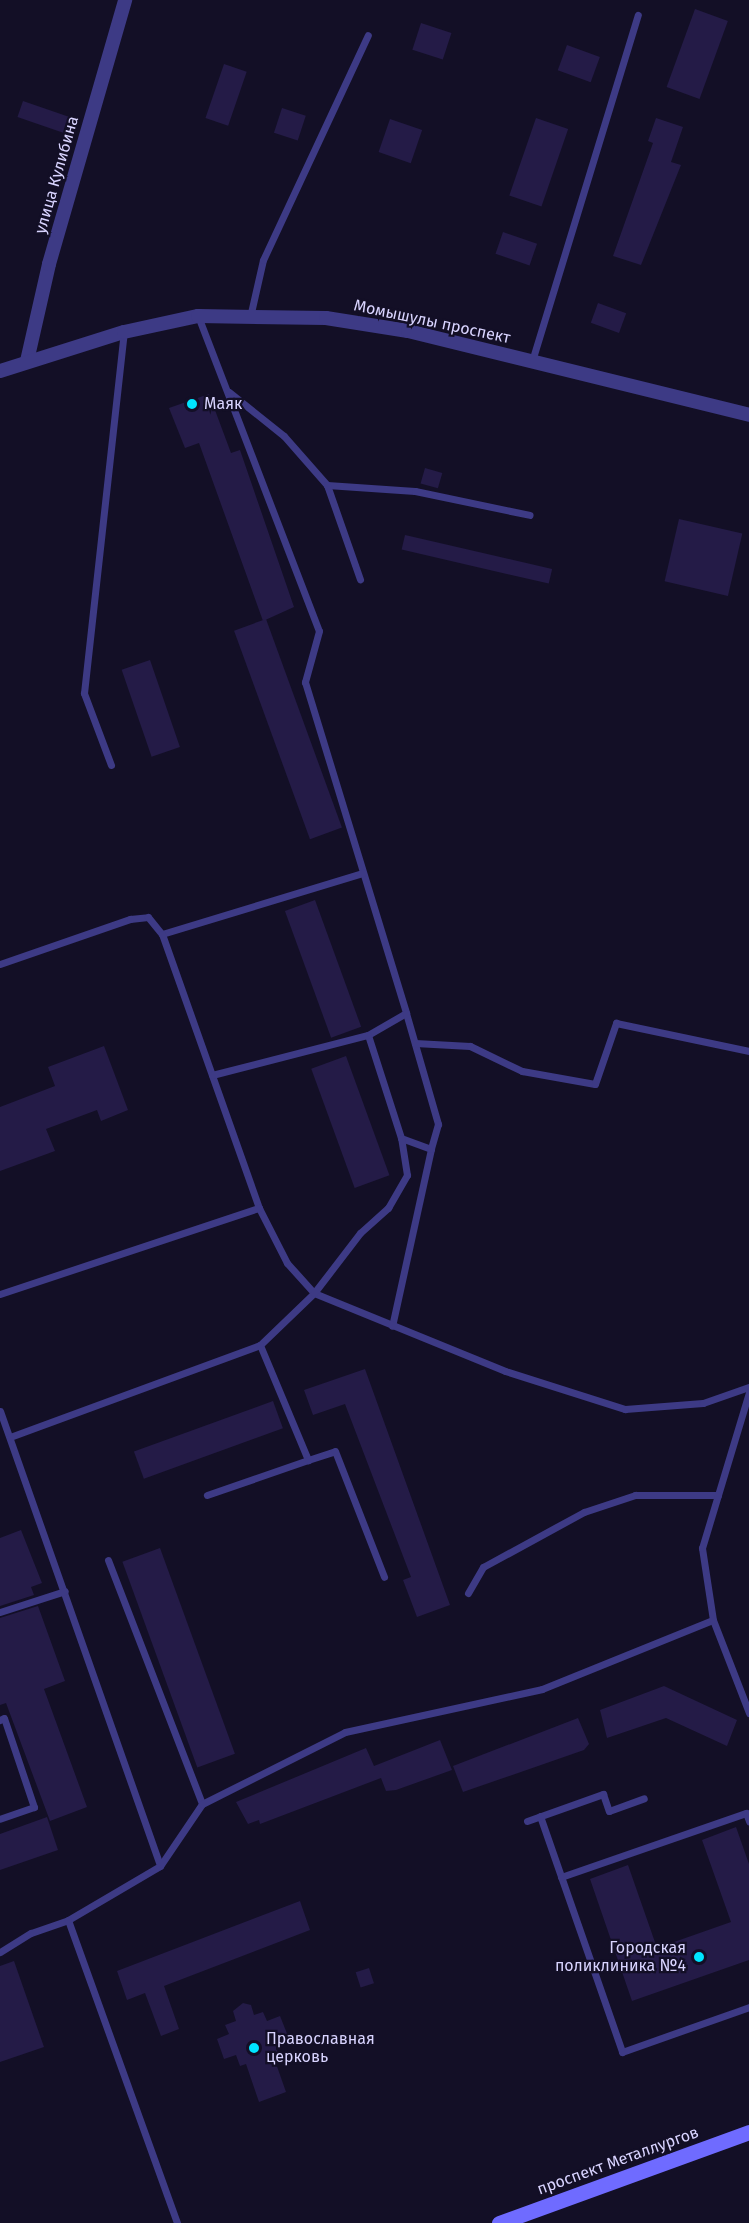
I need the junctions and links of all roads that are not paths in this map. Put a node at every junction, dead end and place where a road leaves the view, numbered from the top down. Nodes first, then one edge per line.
1 (125, 0) edge
2 (638, 15) dead end
3 (368, 35) dead end
4 (198, 316) junction
5 (250, 317) junction
6 (124, 332) junction
7 (27, 361) junction
8 (532, 361) junction
9 (0, 371) edge
10 (227, 390) junction
11 (749, 415) edge
12 (327, 485) junction
13 (530, 515) dead end
14 (360, 579) dead end
15 (111, 765) dead end
16 (363, 873) junction
17 (162, 934) junction
18 (0, 964) edge
19 (406, 1013) junction
20 (368, 1035) junction
21 (415, 1043) junction
22 (749, 1051) edge
23 (212, 1075) junction
24 (401, 1138) junction
25 (430, 1149) junction
26 (260, 1208) junction
27 (314, 1293) junction
28 (0, 1294) edge
29 (392, 1326) junction
30 (260, 1345) junction
31 (749, 1387) edge
32 (749, 1392) edge
33 (0, 1410) edge
34 (10, 1437) junction
35 (308, 1460) junction
36 (207, 1495) dead end
37 (718, 1495) junction
38 (108, 1560) dead end
39 (384, 1577) dead end
40 (65, 1591) junction
41 (468, 1593) dead end
42 (0, 1612) edge
43 (712, 1620) junction
44 (749, 1713) edge
45 (0, 1720) edge
46 (644, 1798) dead end
47 (202, 1804) junction
48 (540, 1816) junction
49 (0, 1819) edge
50 (527, 1821) dead end
51 (749, 1821) edge
52 (160, 1866) junction
53 (561, 1877) junction
54 (68, 1920) junction
55 (0, 1953) edge
56 (749, 2007) edge
57 (749, 2132) edge
58 (177, 2223) edge
59 (499, 2223) edge

1 - 7 street, улица Кулибина
2 - 8 lane
3 - 5 lane
4 - 5 street, Момышулы проспект
4 - 6 street, Момышулы проспект
4 - 10 lane
5 - 8 street, Момышулы проспект
6 - 7 street, Момышулы проспект
6 - 15 lane
7 - 9 street, Момышулы проспект
8 - 11 street, Момышулы проспект
10 - 12 lane
10 - 16 lane
12 - 13 lane
12 - 14 lane
16 - 17 lane
16 - 19 lane
17 - 18 lane
17 - 23 lane
19 - 20 lane
19 - 21 lane
20 - 23 lane
20 - 24 lane
21 - 22 lane
21 - 25 lane
23 - 26 lane
24 - 25 lane
24 - 27 lane
25 - 29 lane
26 - 27 lane
26 - 28 lane
27 - 29 lane
27 - 30 lane
29 - 31 lane
30 - 34 lane
30 - 35 lane
32 - 37 lane
33 - 34 lane
34 - 40 lane
35 - 36 lane
35 - 39 lane
37 - 41 lane
37 - 43 lane
38 - 47 lane
40 - 42 lane
40 - 52 lane
43 - 44 lane
43 - 47 lane
45 - 49 lane
46 - 48 lane
47 - 52 lane
48 - 50 lane
48 - 53 lane
51 - 53 lane
52 - 54 lane
53 - 56 lane
54 - 55 lane
54 - 58 lane
57 - 59 main road, проспект Металлургов

